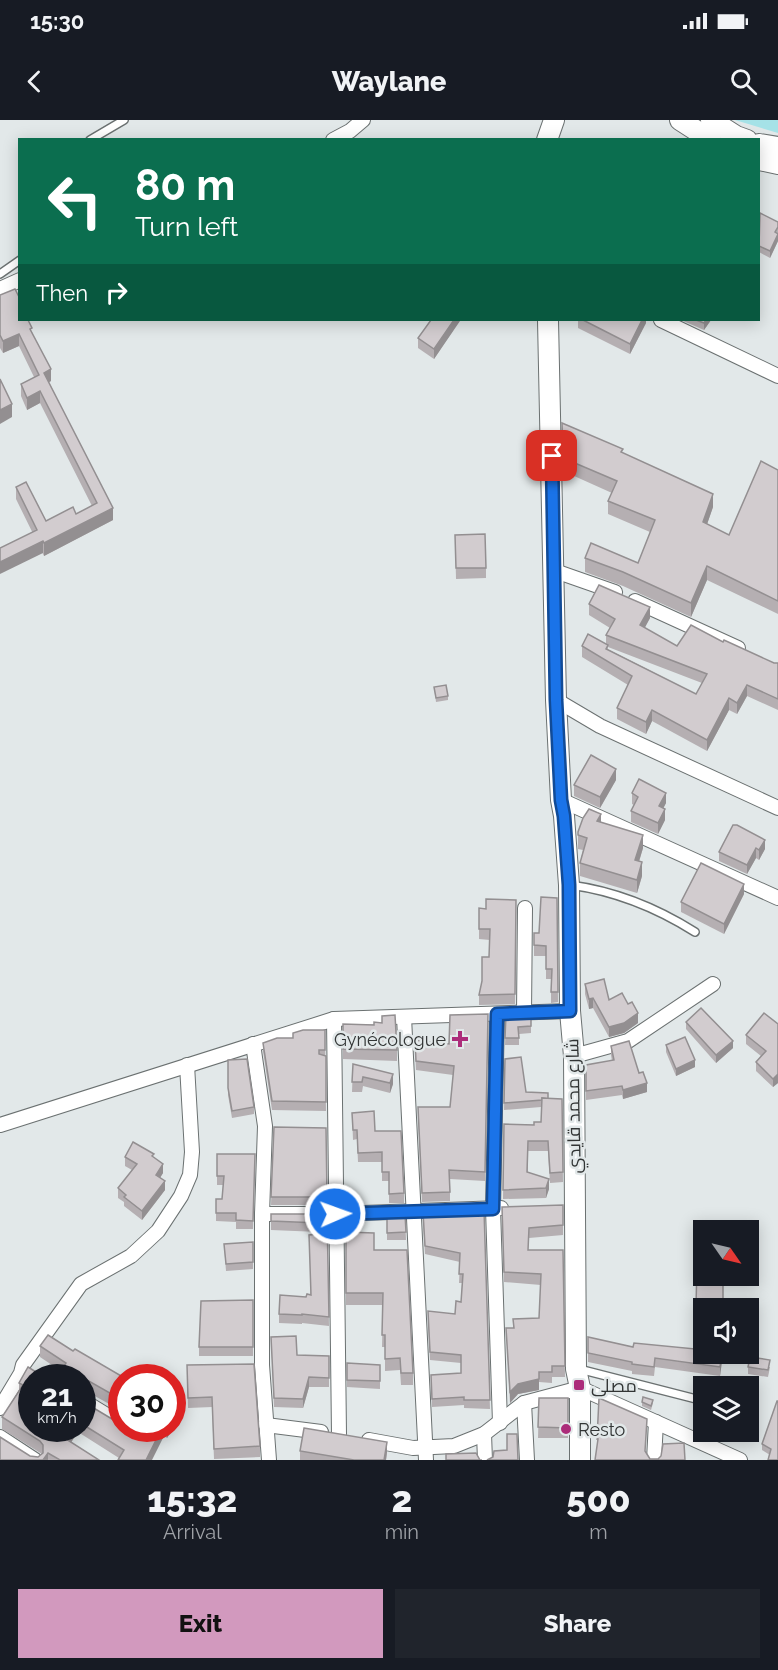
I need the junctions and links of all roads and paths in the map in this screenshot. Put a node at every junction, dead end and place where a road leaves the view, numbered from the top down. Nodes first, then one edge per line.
1 (124, 120) edge
2 (363, 120) edge
3 (540, 120) edge
4 (554, 120) edge
5 (680, 120) edge
6 (711, 120) edge
7 (93, 138) edge
8 (337, 138) edge
9 (540, 138) edge
10 (548, 138) edge
11 (708, 138) edge
12 (742, 138) edge
13 (760, 144) edge
14 (778, 147) edge
15 (760, 160) edge
16 (778, 164) edge
17 (18, 261) edge
18 (0, 274) edge
19 (18, 281) edge
20 (0, 289) edge
21 (548, 321) edge
22 (663, 321) edge
23 (778, 376) edge
24 (555, 571) junction
25 (748, 652) edge
26 (556, 700) junction
27 (561, 800) junction
28 (778, 808) edge
29 (569, 885) junction
30 (778, 898) edge
31 (525, 908) dead end
32 (695, 932) dead end
33 (713, 984) dead end
34 (570, 1011) junction
35 (524, 1013) junction
36 (497, 1014) junction
37 (404, 1017) junction
38 (334, 1019) junction
39 (254, 1044) junction
40 (574, 1056) junction
41 (186, 1065) junction
42 (0, 1125) edge
43 (516, 1208) edge
44 (493, 1209) junction
45 (415, 1212) junction
46 (262, 1214) junction
47 (335, 1214) junction
48 (576, 1368) junction
49 (580, 1388) junction
50 (693, 1398) edge
51 (524, 1403) junction
52 (0, 1408) edge
53 (656, 1422) junction
54 (500, 1423) junction
55 (266, 1425) junction
56 (484, 1434) junction
57 (349, 1436) junction
58 (0, 1437) edge
59 (418, 1454) edge
60 (718, 1455) edge
61 (35, 1460) edge
62 (269, 1460) edge
63 (485, 1460) edge
64 (527, 1460) edge
65 (580, 1460) edge
66 (654, 1460) edge
67 (740, 1460) edge

1 - 7 lane
2 - 8 street
3 - 9 main road
4 - 10 main road
5 - 11 main road
6 - 12 main road
13 - 14 main road
15 - 16 main road
17 - 18 lane
19 - 20 street
21 - 24 main road, شارع محمد قايدي
22 - 23 street
24 - 25 street
24 - 26 main road, شارع محمد قايدي
26 - 27 main road, شارع محمد قايدي
26 - 28 street
27 - 29 main road, شارع محمد قايدي
27 - 30 street
29 - 32 lane
29 - 34 main road, شارع محمد قايدي
31 - 35 street
33 - 40 street
34 - 35 street
34 - 40 main road, شارع محمد قايدي
35 - 36 street
36 - 37 street
36 - 44 street
37 - 38 street
37 - 45 street
38 - 39 street
38 - 47 street
39 - 41 street
39 - 46 street
40 - 48 main road, شارع محمد قايدي
41 - 42 street
41 - 52 street
43 - 44 street
44 - 45 street
44 - 54 street
45 - 47 street
45 - 59 street
46 - 47 street
46 - 55 street
47 - 57 street
48 - 49 main road, شارع محمد قايدي
48 - 50 lane
49 - 51 street
49 - 53 street
49 - 65 main road, شارع محمد قايدي
51 - 54 street
51 - 64 street
53 - 60 street
53 - 66 street
54 - 56 street
55 - 57 street
55 - 62 street
56 - 59 street
56 - 63 street
57 - 59 street
58 - 61 street
60 - 67 street

